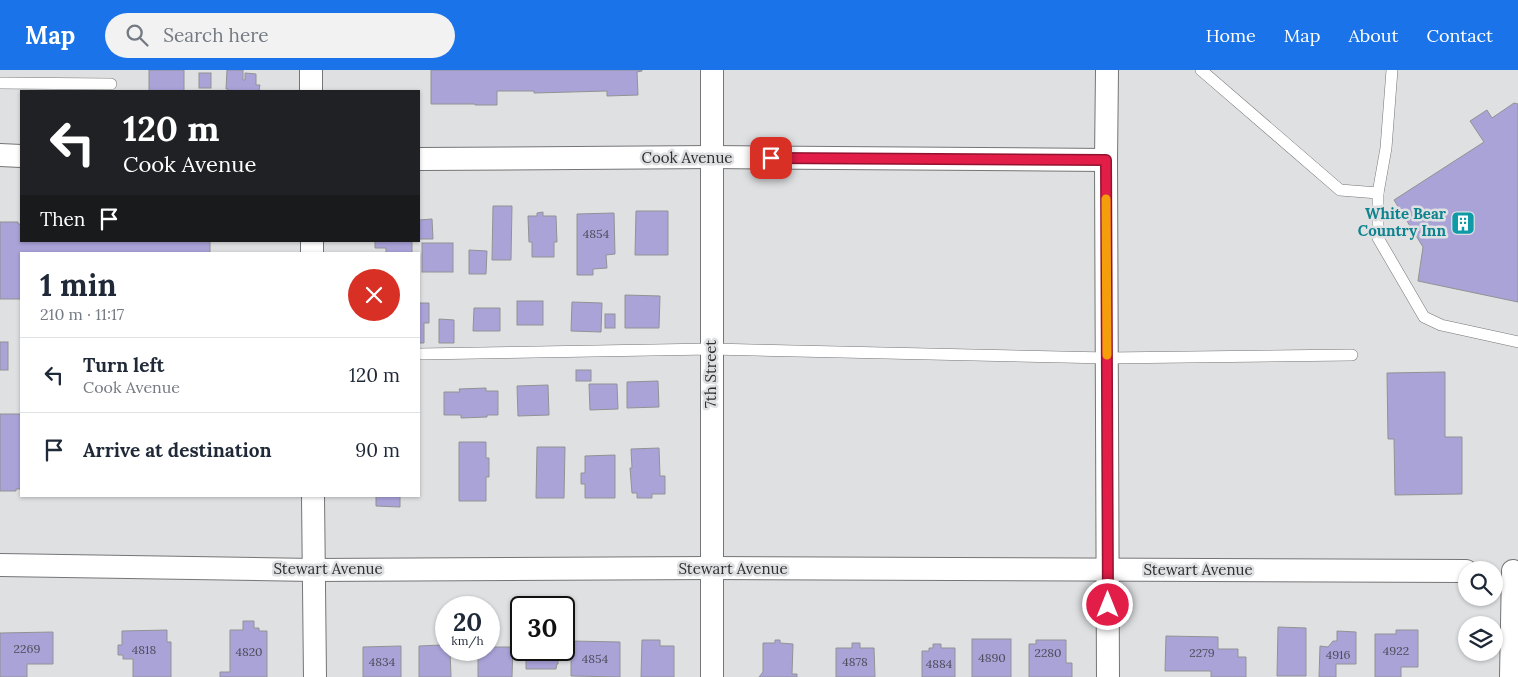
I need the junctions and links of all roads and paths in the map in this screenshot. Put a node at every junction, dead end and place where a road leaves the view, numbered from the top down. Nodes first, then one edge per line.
1 (311, 70) edge
2 (712, 70) edge
3 (1107, 70) edge
4 (1201, 70) edge
5 (1392, 70) edge
6 (0, 83) edge
7 (111, 84) dead end
8 (311, 90) edge
9 (0, 155) edge
10 (20, 156) edge
11 (712, 158) junction
12 (420, 159) edge
13 (1106, 160) junction
14 (1378, 193) junction
15 (1518, 342) edge
16 (711, 349) junction
17 (420, 354) edge
18 (1352, 355) dead end
19 (1107, 358) junction
20 (313, 497) edge
21 (0, 565) edge
22 (711, 568) junction
23 (313, 570) junction
24 (1108, 570) junction
25 (1458, 571) edge
26 (1508, 571) edge
27 (315, 677) edge
28 (712, 677) edge
29 (1108, 677) edge
30 (1511, 677) edge

1 - 8 street
2 - 11 street, 7th Street
3 - 13 street
4 - 14 lane
5 - 14 lane
6 - 7 lane
9 - 10 street
11 - 12 street, Cook Avenue
11 - 13 street, Cook Avenue
11 - 16 street, 7th Street
13 - 19 street
14 - 15 lane
16 - 17 lane
16 - 19 lane
16 - 22 street, 7th Street
18 - 19 lane
19 - 24 street
20 - 23 street
21 - 23 street, Stewart Avenue
22 - 23 street, Stewart Avenue
22 - 24 street, Stewart Avenue
22 - 28 street, 7th Street
23 - 27 street
24 - 25 street, Stewart Avenue
24 - 29 street
26 - 30 street

